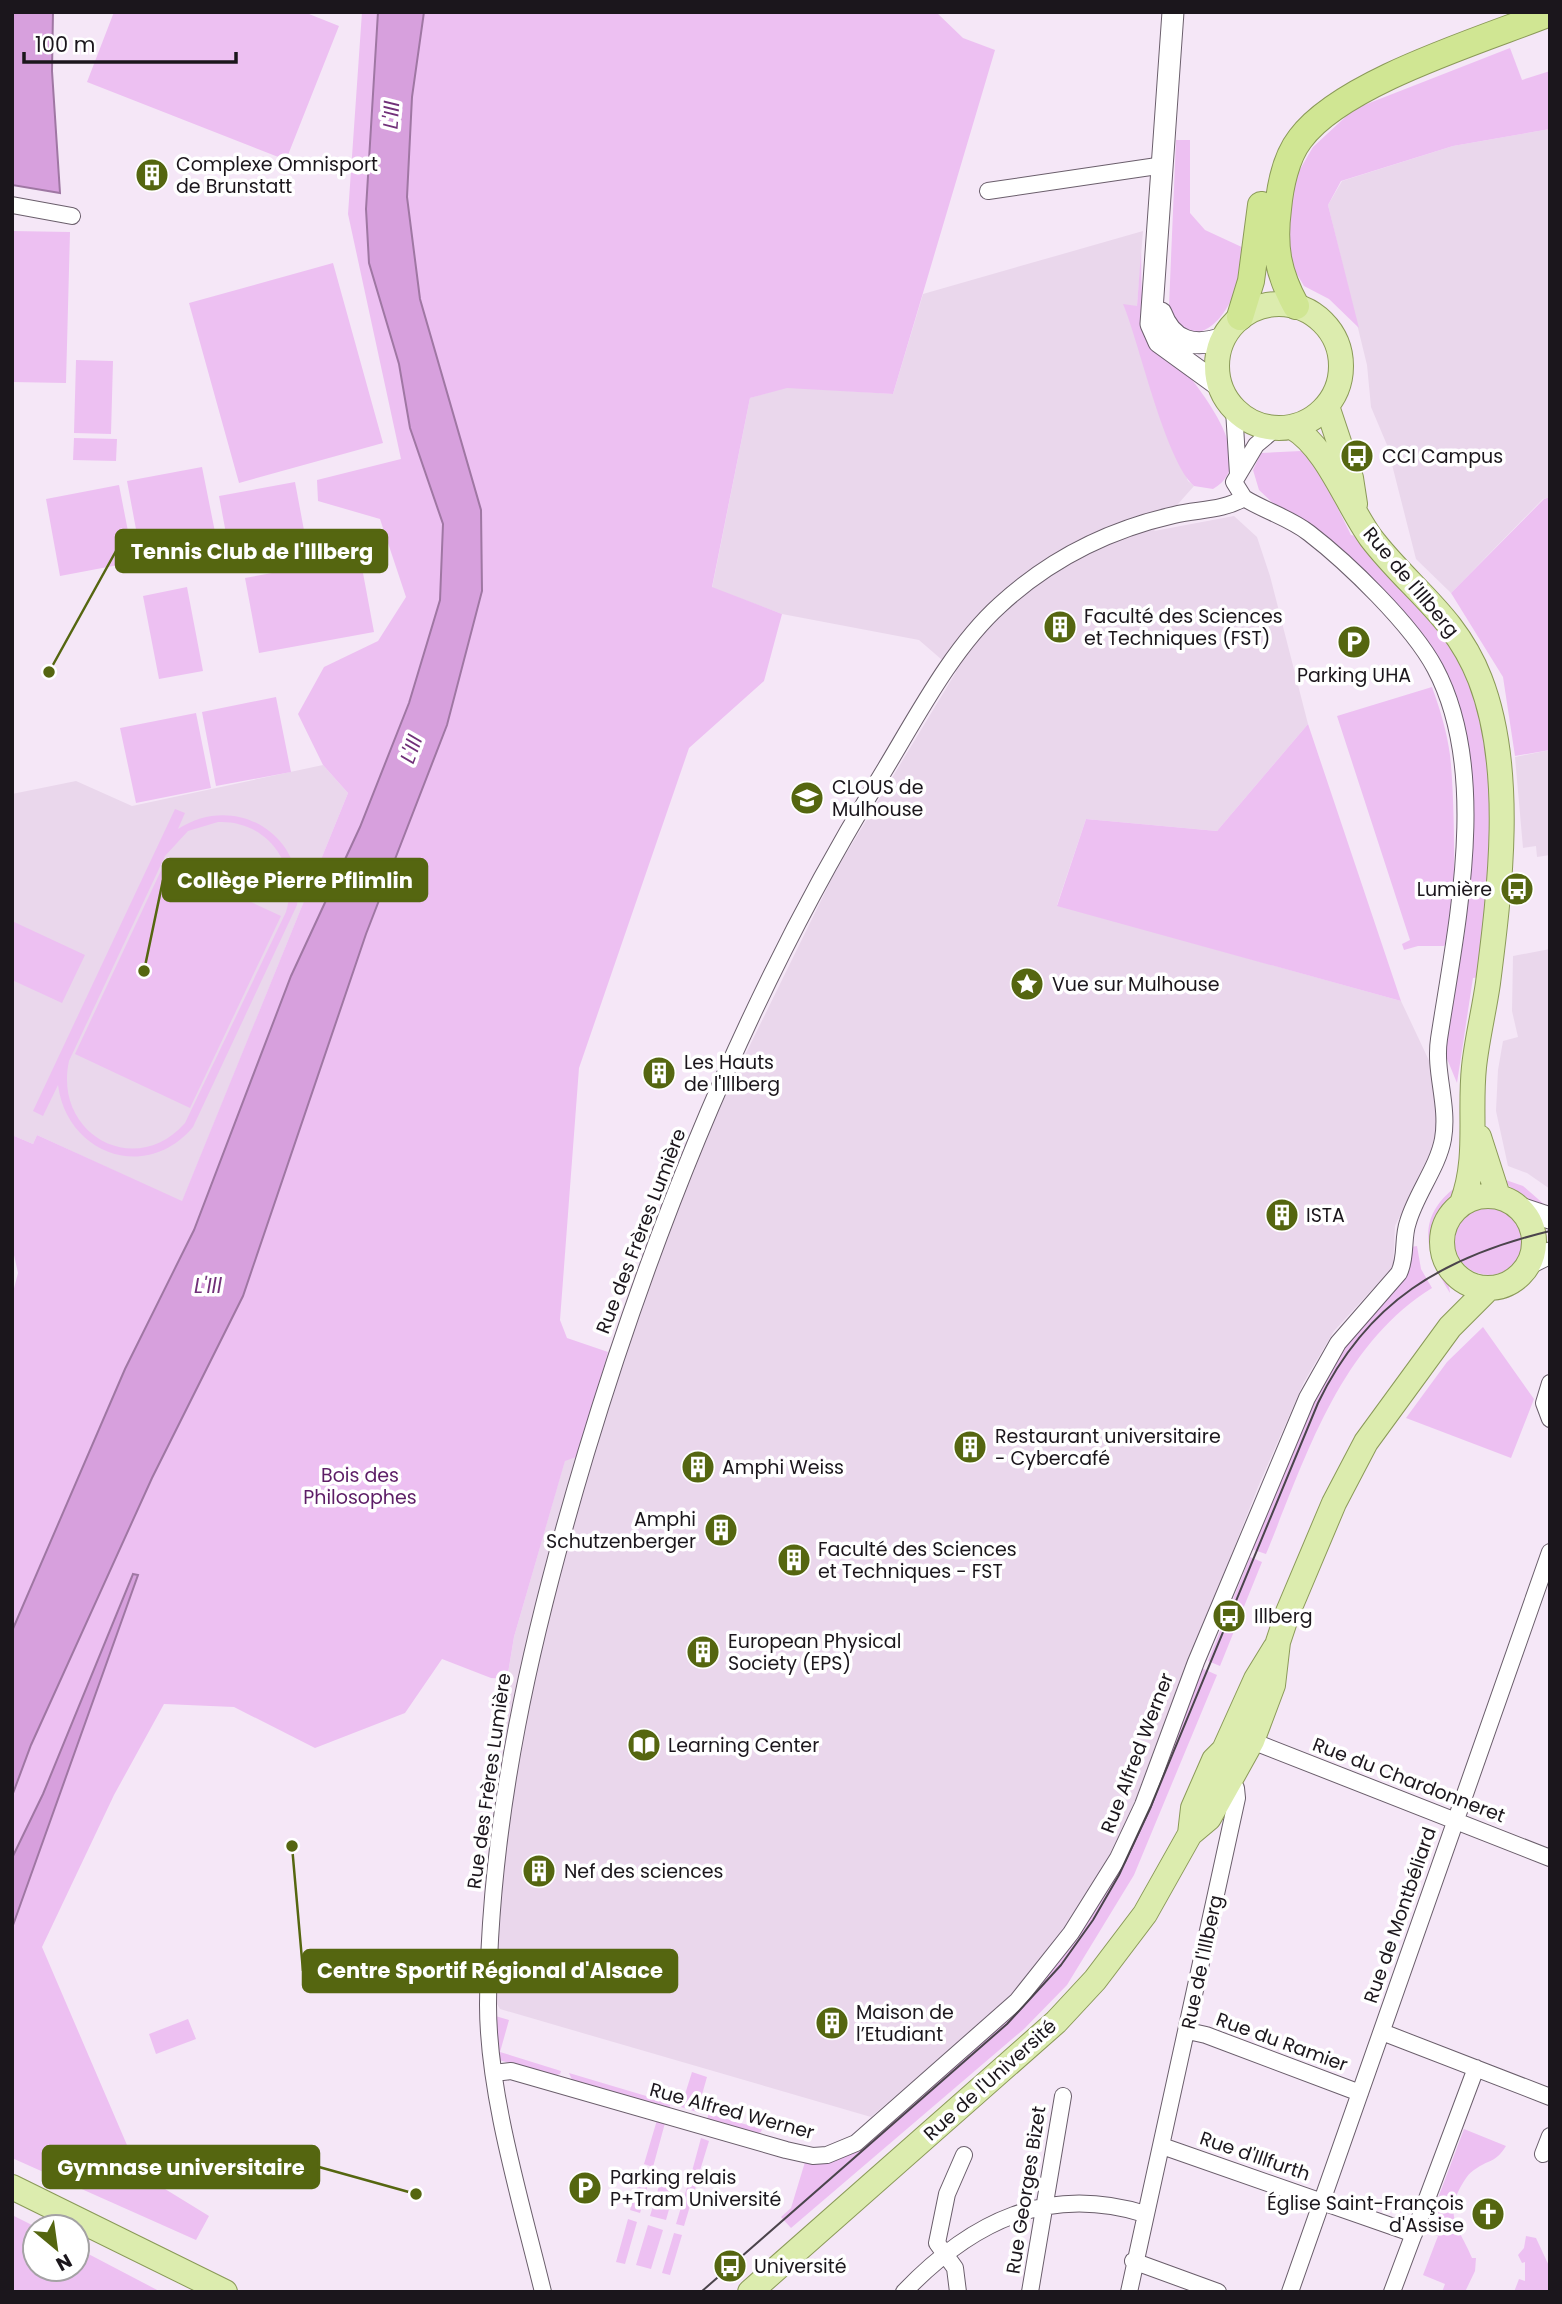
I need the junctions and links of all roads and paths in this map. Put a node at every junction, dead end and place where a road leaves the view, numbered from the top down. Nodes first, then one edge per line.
1 (1173, 12) edge
2 (1550, 13) edge
3 (1292, 154) junction
4 (1164, 156) junction
5 (988, 191) dead end
6 (12, 205) edge
7 (72, 216) dead end
8 (1157, 269) junction
9 (1296, 306) junction
10 (1240, 317) junction
11 (1223, 338) junction
12 (1221, 387) junction
13 (1327, 406) junction
14 (1234, 410) junction
15 (1284, 428) junction
16 (1236, 478) junction
17 (1244, 498) junction
18 (1355, 509) junction
19 (1472, 1116) junction
20 (1509, 1202) junction
21 (1462, 1203) junction
22 (1550, 1218) edge
23 (1539, 1259) edge
24 (1454, 1274) junction
25 (1489, 1288) junction
26 (1450, 1327) junction
27 (1550, 1383) edge
28 (1550, 1419) edge
29 (1550, 1552) edge
30 (1278, 1642) junction
31 (1252, 1741) junction
32 (1224, 1750) junction
33 (1229, 1783) junction
34 (1455, 1821) junction
35 (1190, 1834) junction
36 (1550, 1858) edge
37 (1188, 2031) junction
38 (1382, 2032) junction
39 (1476, 2068) junction
40 (495, 2073) junction
41 (1360, 2093) junction
42 (1063, 2095) dead end
43 (1550, 2097) edge
44 (1550, 2136) edge
45 (1162, 2146) junction
46 (1543, 2154) dead end
47 (964, 2155) dead end
48 (12, 2187) edge
49 (1323, 2201) junction
50 (1044, 2204) junction
51 (1145, 2214) junction
52 (1413, 2234) junction
53 (946, 2254) junction
54 (1133, 2261) junction
55 (225, 2292) edge
56 (543, 2292) edge
57 (750, 2292) edge
58 (904, 2292) edge
59 (958, 2292) edge
60 (1030, 2292) edge
61 (1129, 2292) edge
62 (1218, 2292) edge
63 (1290, 2292) edge
64 (1392, 2292) edge

1 - 4 main road
2 - 3 highway
3 - 9 highway
3 - 10 highway
4 - 5 street
4 - 8 main road
6 - 7 street
8 - 11 main road
8 - 12 main road
9 - 10 main road
9 - 13 main road
10 - 11 main road
11 - 12 main road
12 - 14 main road
13 - 15 main road
13 - 18 main road
14 - 15 main road
14 - 16 street
15 - 16 street
15 - 18 main road, Rue de l'Illberg
16 - 17 street
17 - 40 street, Rue des Frères Lumière
17 - 40 street, Rue Alfred Werner
18 - 19 main road, Rue de l'Illberg
19 - 20 main road
19 - 21 main road
20 - 21 main road
20 - 22 main road
20 - 23 main road
21 - 24 main road
23 - 25 main road
24 - 25 main road
24 - 26 main road
25 - 26 main road
26 - 30 main road
27 - 28 street
29 - 34 street, Rue de Montbéliard
30 - 31 main road
30 - 32 main road
31 - 33 main road
31 - 34 street, Rue du Chardonneret
32 - 33 main road
32 - 35 main road, Rue de l'Université
33 - 35 main road, Rue de l'Université
33 - 37 street, Rue de l'Illberg
34 - 36 street, Rue du Chardonneret
34 - 38 street, Rue de Montbéliard
35 - 57 main road, Rue de l'Université
37 - 41 street, Rue du Ramier
37 - 45 street, Rue de l'Illberg
38 - 39 street
38 - 41 street, Rue de Montbéliard
39 - 43 street
39 - 52 street
40 - 56 street, Rue des Frères Lumière
41 - 49 street, Rue de Montbéliard
42 - 50 street, Rue Georges Bizet
44 - 46 street
45 - 49 street, Rue d'Illfurth
45 - 51 street, Rue de l'Illberg
47 - 53 street
48 - 55 main road
49 - 52 street, Rue d'Illfurth
49 - 63 street, Rue de Montbéliard
50 - 51 street
50 - 53 street
50 - 60 street, Rue Georges Bizet
51 - 54 street, Rue de l'Illberg
52 - 64 street
53 - 58 street
53 - 59 street
54 - 61 street, Rue de l'Illberg
54 - 62 street

